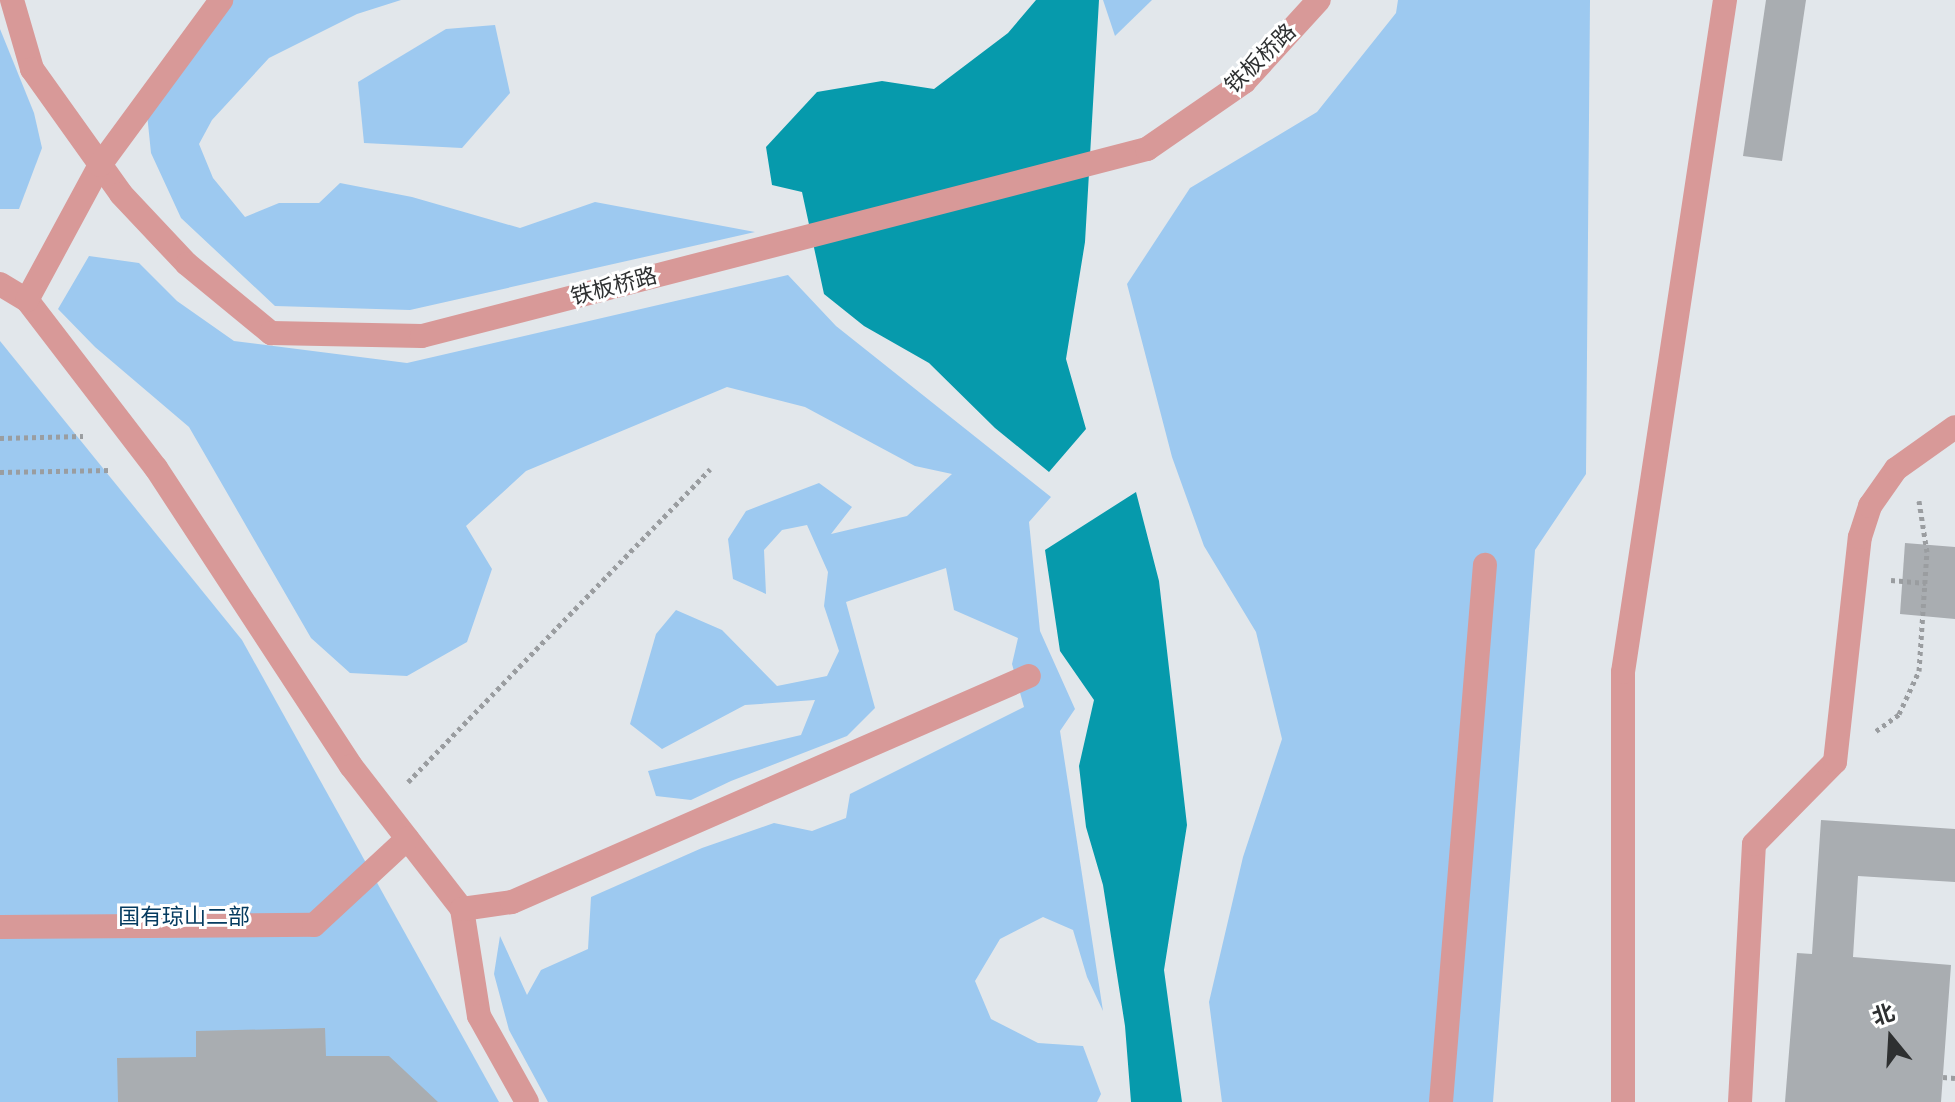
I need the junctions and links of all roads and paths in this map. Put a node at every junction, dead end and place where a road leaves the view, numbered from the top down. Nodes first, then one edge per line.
1 (12, 0) edge
2 (221, 0) edge
3 (1319, 0) edge
4 (1725, 0) edge
5 (100, 165) junction
6 (0, 284) edge
7 (27, 300) junction
8 (1955, 427) edge
9 (129, 435) junction
10 (0, 438) edge
11 (1912, 457) junction
12 (156, 468) junction
13 (710, 469) dead end
14 (0, 472) edge
15 (1485, 565) dead end
16 (1029, 676) dead end
17 (1835, 762) junction
18 (383, 808) junction
19 (407, 839) junction
20 (462, 909) junction
21 (0, 927) edge
22 (1943, 1077) dead end
23 (1955, 1078) edge
24 (527, 1102) edge
25 (1441, 1102) edge
26 (1623, 1102) edge
27 (1740, 1102) edge

1 - 5 street, 铁板桥路
2 - 5 street
3 - 5 street, 铁板桥路
4 - 26 street
5 - 7 street
6 - 7 street
7 - 9 street
8 - 11 street
9 - 10 path
9 - 12 street
11 - 17 street
11 - 17 path
12 - 14 path
12 - 18 street
13 - 18 path
15 - 25 street
16 - 20 street
17 - 27 street
18 - 19 street
19 - 20 street
19 - 21 street
20 - 24 street
22 - 23 path

